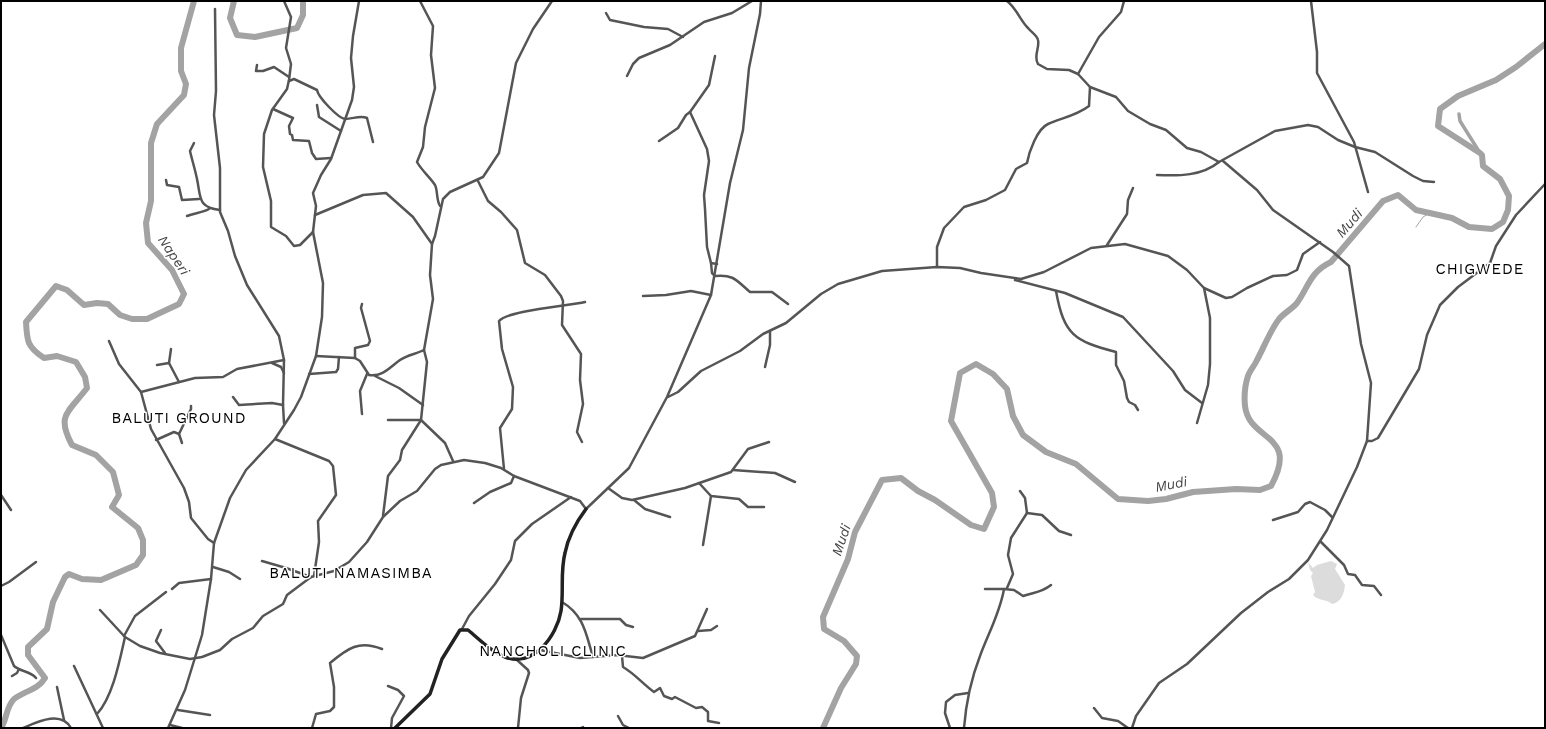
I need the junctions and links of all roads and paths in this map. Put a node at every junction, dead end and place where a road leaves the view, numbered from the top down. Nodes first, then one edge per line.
1 (284, 1) edge
2 (359, 1) edge
3 (420, 1) edge
4 (552, 1) edge
5 (752, 1) edge
6 (761, 1) edge
7 (1007, 1) edge
8 (1124, 1) edge
9 (1311, 1) edge
10 (215, 9) dead end
11 (606, 12) dead end
12 (683, 37) junction
13 (715, 56) dead end
14 (257, 65) dead end
15 (1078, 74) junction
16 (627, 76) dead end
17 (289, 78) junction
18 (289, 81) junction
19 (1090, 87) junction
20 (317, 105) dead end
21 (273, 109) junction
22 (690, 112) junction
23 (344, 119) junction
24 (341, 131) junction
25 (659, 141) dead end
26 (373, 142) dead end
27 (194, 143) dead end
28 (1355, 147) junction
29 (332, 158) junction
30 (1223, 161) junction
31 (1219, 162) junction
32 (1158, 175) dead end
33 (166, 180) dead end
34 (478, 181) junction
35 (1434, 182) dead end
36 (1545, 184) edge
37 (1133, 188) dead end
38 (1368, 192) dead end
39 (199, 199) junction
40 (441, 207) junction
41 (209, 209) junction
42 (220, 210) junction
43 (315, 215) junction
44 (187, 216) dead end
45 (313, 232) junction
46 (1320, 242) junction
47 (432, 244) junction
48 (1107, 245) junction
49 (711, 263) junction
50 (717, 264) junction
51 (937, 267) junction
52 (715, 276) junction
53 (1012, 279) junction
54 (1204, 288) junction
55 (1056, 291) junction
56 (643, 296) dead end
57 (711, 296) junction
58 (585, 302) dead end
59 (362, 304) dead end
60 (788, 304) dead end
61 (563, 307) junction
62 (770, 331) junction
63 (109, 341) dead end
64 (171, 349) dead end
65 (424, 350) junction
66 (316, 356) junction
67 (339, 357) junction
68 (355, 358) junction
69 (284, 360) junction
70 (169, 363) junction
71 (272, 363) junction
72 (157, 365) dead end
73 (766, 367) dead end
74 (285, 374) junction
75 (309, 374) junction
76 (367, 374) junction
77 (374, 376) junction
78 (179, 382) junction
79 (141, 392) junction
80 (233, 396) dead end
81 (667, 397) junction
82 (1202, 403) junction
83 (283, 405) junction
84 (423, 405) junction
85 (191, 406) dead end
86 (1138, 410) dead end
87 (362, 414) dead end
88 (388, 420) dead end
89 (421, 420) junction
90 (1197, 423) dead end
91 (284, 424) junction
92 (179, 434) junction
93 (275, 439) junction
94 (156, 440) junction
95 (1367, 441) junction
96 (582, 442) dead end
97 (769, 442) dead end
98 (182, 443) dead end
99 (453, 461) junction
100 (504, 470) junction
101 (733, 470) junction
102 (514, 476) junction
103 (795, 482) dead end
104 (699, 483) junction
105 (608, 488) junction
106 (1020, 491) dead end
107 (1, 495) edge
108 (711, 496) junction
109 (571, 497) junction
110 (634, 500) junction
111 (474, 503) dead end
112 (764, 507) dead end
113 (586, 509) junction
114 (11, 510) dead end
115 (1027, 513) junction
116 (383, 516) junction
117 (670, 517) dead end
118 (1332, 517) junction
119 (1272, 520) dead end
120 (1071, 535) dead end
121 (1320, 542) junction
122 (214, 543) junction
123 (703, 545) dead end
124 (262, 561) dead end
125 (36, 562) dead end
126 (212, 567) junction
127 (312, 577) junction
128 (211, 579) junction
129 (240, 579) dead end
130 (1051, 585) dead end
131 (1, 586) edge
132 (172, 589) dead end
133 (985, 589) dead end
134 (1006, 589) junction
135 (166, 592) dead end
136 (1381, 595) dead end
137 (561, 602) junction
138 (707, 609) dead end
139 (100, 610) dead end
140 (580, 619) junction
141 (717, 626) dead end
142 (633, 627) dead end
143 (160, 630) dead end
144 (462, 630) junction
145 (698, 631) junction
146 (1, 635) edge
147 (125, 636) junction
148 (382, 649) dead end
149 (540, 649) junction
150 (165, 654) junction
151 (622, 656) junction
152 (593, 657) junction
153 (194, 659) junction
154 (517, 660) junction
155 (74, 666) dead end
156 (19, 669) junction
157 (12, 676) dead end
158 (36, 678) dead end
159 (388, 686) dead end
160 (57, 687) dead end
161 (968, 693) junction
162 (1094, 708) dead end
163 (178, 710) junction
164 (97, 714) junction
165 (210, 714) dead end
166 (618, 716) dead end
167 (64, 720) junction
168 (719, 723) dead end
169 (169, 726) edge
170 (176, 727) edge
171 (22, 728) edge
172 (71, 728) edge
173 (103, 728) edge
174 (182, 728) edge
175 (312, 728) edge
176 (391, 728) edge
177 (395, 728) edge
178 (518, 728) edge
179 (629, 728) edge
180 (950, 728) edge
181 (964, 728) edge
182 (1128, 728) edge
183 (1132, 728) edge

1 - 17 street
2 - 23 street
3 - 40 street
4 - 34 street
5 - 12 street
6 - 50 street
7 - 15 street
8 - 15 street
9 - 28 street
10 - 42 street
11 - 12 street
12 - 16 street
13 - 22 street
14 - 17 street
15 - 19 street
17 - 18 street
18 - 21 street
18 - 23 street
19 - 31 street
19 - 51 street
20 - 24 street
21 - 29 street
21 - 45 street
22 - 25 street
22 - 49 street
23 - 24 street
23 - 26 street
24 - 29 street
27 - 39 street
28 - 30 street
28 - 35 street
28 - 38 street
29 - 43 street
30 - 31 street
30 - 46 street
31 - 32 street
33 - 39 street
34 - 40 street
34 - 61 street
36 - 95 street
37 - 48 street
39 - 41 street
40 - 47 street
41 - 42 street
41 - 44 street
42 - 69 street
43 - 45 street
43 - 47 street
45 - 66 street
46 - 54 street
46 - 95 street
47 - 65 street
48 - 53 street
48 - 54 street
49 - 50 street
49 - 52 street
50 - 52 street
51 - 53 street
51 - 62 street
52 - 57 street
52 - 60 street
53 - 55 street
54 - 82 street
55 - 82 street
55 - 86 street
56 - 57 street
57 - 81 street
58 - 61 street
59 - 68 street
61 - 96 street
61 - 100 street
62 - 73 street
62 - 81 street
63 - 79 street
64 - 70 street
65 - 77 street
65 - 84 street
66 - 67 street
66 - 75 street
67 - 68 street
67 - 75 street
68 - 76 street
69 - 71 street
69 - 74 street
70 - 72 street
70 - 78 street
71 - 74 street
71 - 78 street
74 - 83 street
75 - 91 street
76 - 77 street
76 - 87 street
77 - 84 street
78 - 79 street
79 - 94 street
80 - 83 street
81 - 105 street
82 - 90 street
83 - 91 street
84 - 89 street
85 - 92 street
88 - 89 street
89 - 99 street
89 - 116 street
91 - 93 street
92 - 94 street
92 - 98 street
93 - 122 street
93 - 127 street
94 - 122 street
95 - 118 street
97 - 101 street
99 - 100 street
99 - 116 street
100 - 102 street
101 - 103 street
101 - 104 street
102 - 109 street
102 - 111 street
104 - 108 street
104 - 110 street
105 - 110 street
105 - 113 street
106 - 115 street
107 - 114 street
108 - 112 street
108 - 123 street
109 - 113 street
109 - 144 street
110 - 117 street
113 - 137 street
115 - 120 street
115 - 134 street
116 - 127 street
118 - 119 street
118 - 121 street
121 - 136 street
121 - 183 street
122 - 126 street
124 - 127 street
125 - 131 street
126 - 128 street
126 - 129 street
127 - 153 street
128 - 132 street
128 - 153 street
130 - 134 street
133 - 134 street
134 - 161 street
135 - 147 street
137 - 140 street
137 - 149 street
138 - 145 street
139 - 147 street
140 - 142 street
140 - 152 street
141 - 145 street
143 - 150 street
144 - 154 street
144 - 177 street
145 - 151 street
146 - 156 street
147 - 150 street
147 - 164 street
148 - 175 street
149 - 152 street
149 - 154 street
150 - 153 street
151 - 152 street
151 - 168 street
153 - 163 street
154 - 178 street
155 - 164 street
156 - 157 street
156 - 158 street
159 - 176 street
160 - 167 street
161 - 180 street
161 - 181 street
162 - 182 street
163 - 165 street
163 - 169 street
164 - 173 street
166 - 179 street
167 - 171 street
167 - 172 street
169 - 170 street
170 - 174 street

